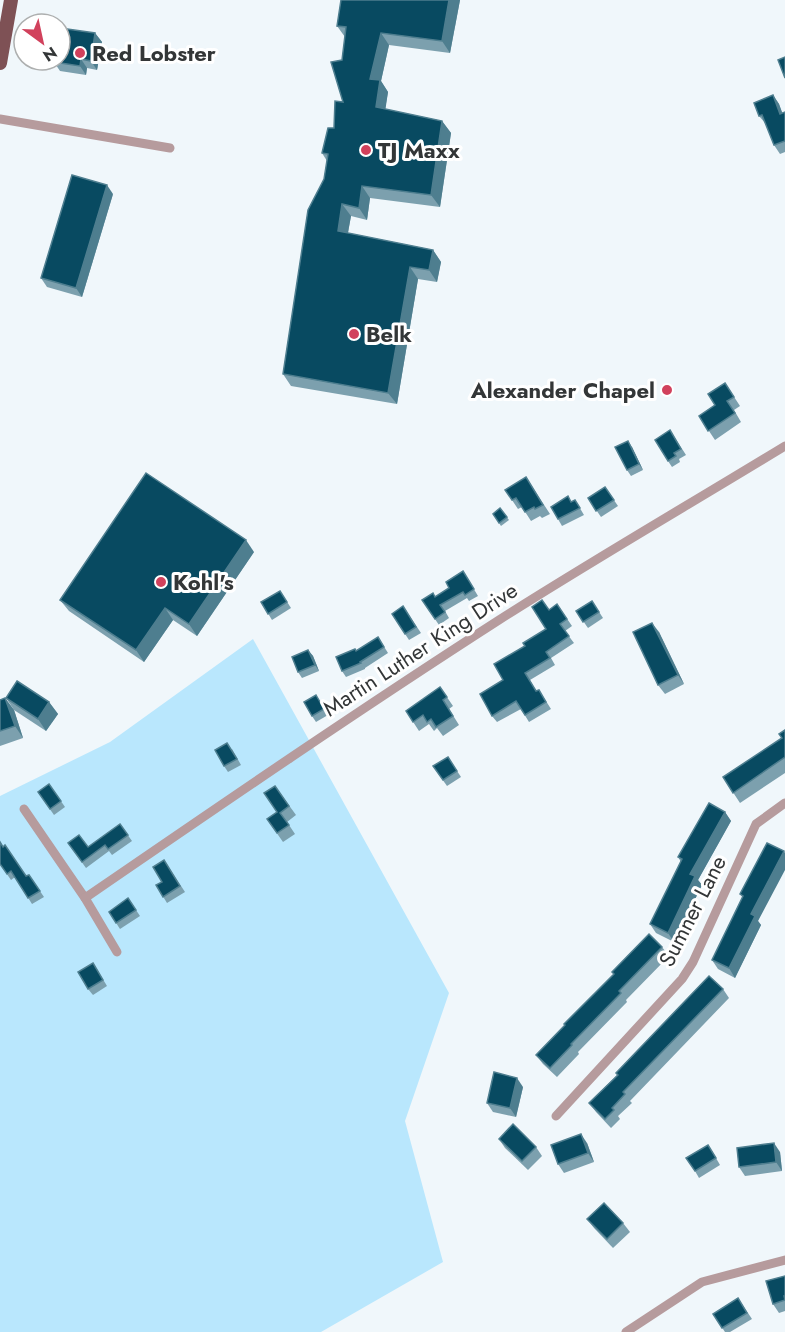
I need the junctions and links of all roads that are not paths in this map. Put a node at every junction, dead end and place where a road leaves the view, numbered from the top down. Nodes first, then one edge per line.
1 (11, 0) edge
2 (0, 63) edge
3 (0, 119) edge
4 (170, 148) dead end
5 (785, 446) edge
6 (785, 803) edge
7 (24, 809) dead end
8 (85, 898) junction
9 (117, 952) dead end
10 (556, 1116) dead end
11 (785, 1260) edge
12 (626, 1332) edge

1 - 2 main road
3 - 4 street
5 - 8 street, Martin Luther King Drive
6 - 10 street, Sumner Lane
7 - 8 street
8 - 9 street
11 - 12 street

